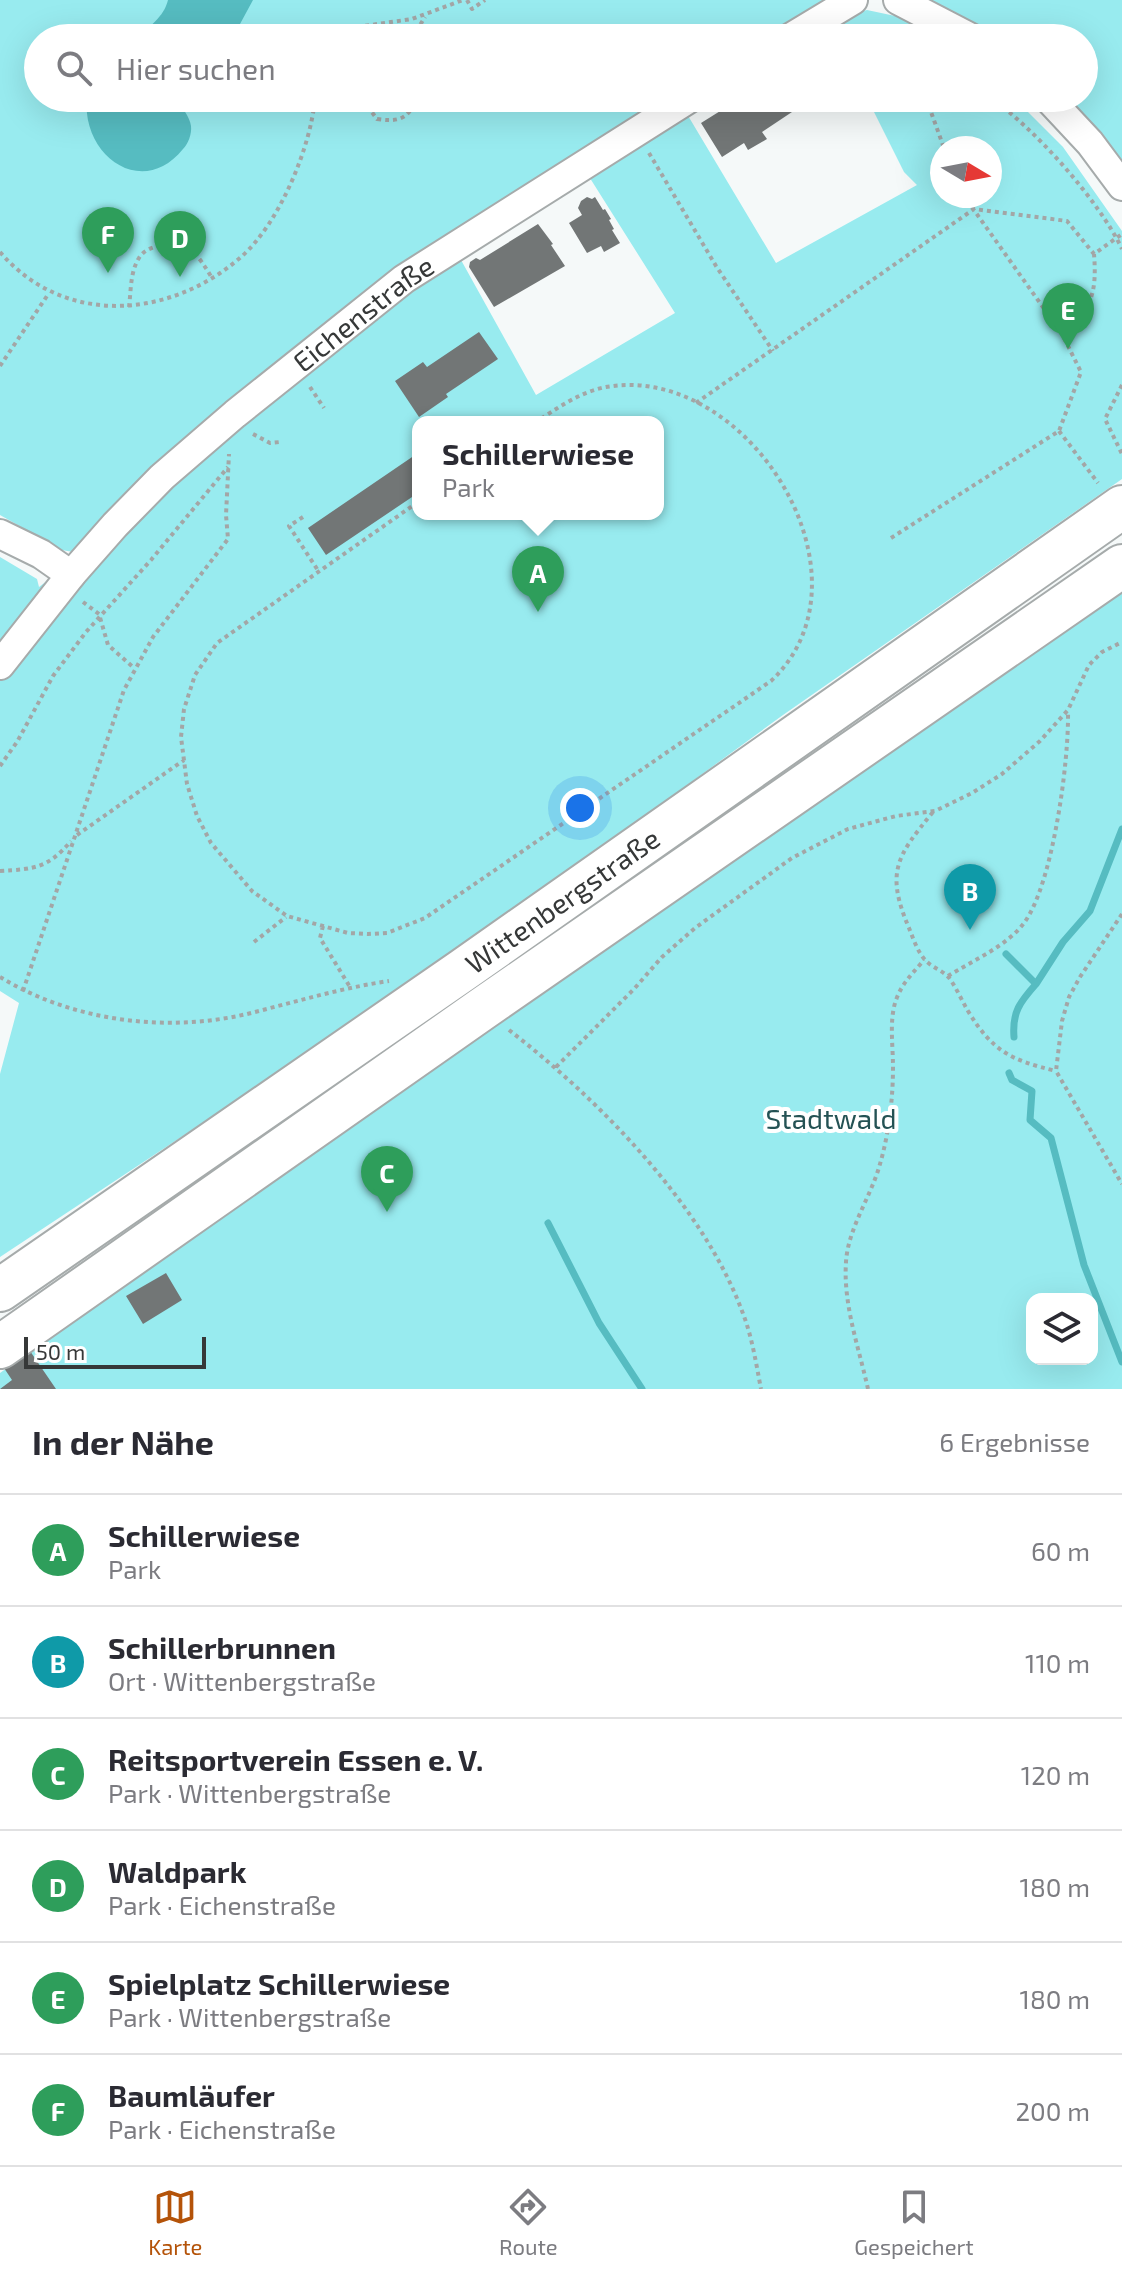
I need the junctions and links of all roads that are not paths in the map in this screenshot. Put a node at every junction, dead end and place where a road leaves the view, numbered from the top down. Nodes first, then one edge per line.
1 (853, 0) edge
2 (898, 0) edge
3 (813, 24) edge
4 (944, 24) edge
5 (667, 112) edge
6 (1061, 112) edge
7 (1122, 186) edge
8 (1122, 507) edge
9 (0, 534) edge
10 (1122, 566) edge
11 (67, 580) junction
12 (0, 665) edge
13 (0, 1290) edge
14 (0, 1347) edge

1 - 3 street
2 - 4 street
5 - 11 street, Eichenstraße
6 - 7 street
8 - 13 main road, Wittenbergstraße
9 - 11 street
10 - 14 main road, Wittenbergstraße
11 - 12 street, Eichenstraße

